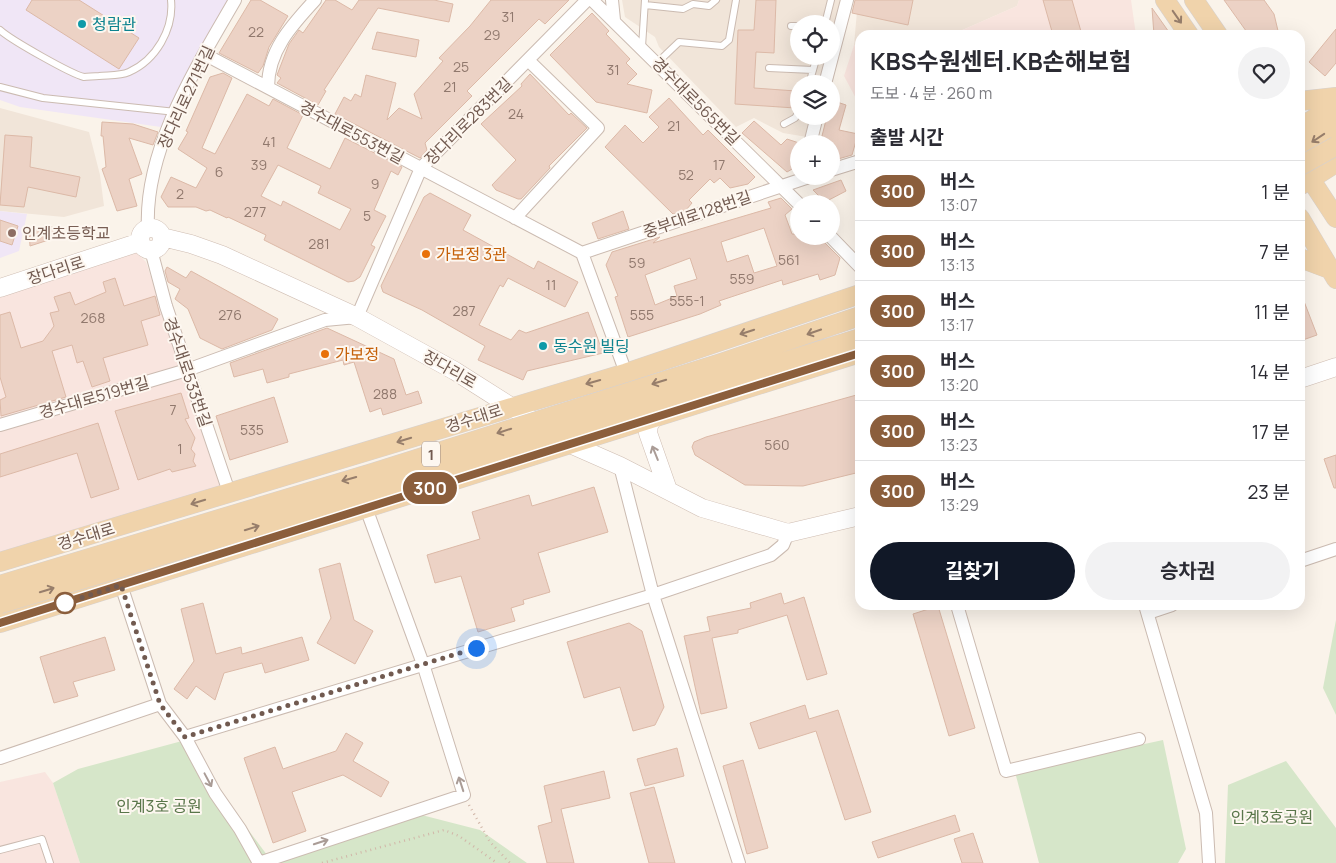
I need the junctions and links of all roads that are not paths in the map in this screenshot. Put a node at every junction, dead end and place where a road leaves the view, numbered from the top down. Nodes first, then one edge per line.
1 (171, 0) edge
2 (235, 0) edge
3 (314, 0) edge
4 (587, 0) edge
5 (592, 0) edge
6 (612, 0) edge
7 (716, 0) edge
8 (736, 0) edge
9 (830, 0) edge
10 (847, 0) edge
11 (1164, 0) edge
12 (1196, 1) edge
13 (645, 2) edge
14 (827, 15) edge
15 (614, 20) junction
16 (0, 30) edge
17 (1185, 30) edge
18 (1215, 30) edge
19 (642, 47) junction
20 (204, 54) junction
21 (529, 61) junction
22 (657, 63) junction
23 (814, 65) edge
24 (769, 68) dead end
25 (813, 70) junction
26 (812, 75) edge
27 (827, 75) edge
28 (0, 87) edge
29 (268, 87) junction
30 (1336, 97) edge
31 (1305, 100) edge
32 (1336, 106) edge
33 (176, 112) junction
34 (790, 121) edge
35 (784, 124) dead end
36 (1305, 124) edge
37 (1336, 126) edge
38 (1305, 146) edge
39 (1336, 146) edge
40 (855, 162) edge
41 (1336, 163) edge
42 (840, 167) edge
43 (421, 168) junction
44 (1305, 172) edge
45 (1305, 173) edge
46 (1305, 178) edge
47 (790, 182) edge
48 (782, 186) junction
49 (790, 195) edge
50 (515, 218) junction
51 (1336, 218) edge
52 (1305, 226) edge
53 (150, 239) junction
54 (839, 245) edge
55 (582, 253) junction
56 (1305, 260) edge
57 (855, 262) edge
58 (1334, 275) edge
59 (0, 288) edge
60 (855, 296) edge
61 (357, 317) junction
62 (855, 318) edge
63 (855, 340) edge
64 (855, 355) edge
65 (1336, 367) edge
66 (187, 370) junction
67 (626, 372) junction
68 (1305, 377) edge
69 (509, 406) junction
70 (654, 417) junction
71 (0, 425) edge
72 (570, 444) junction
73 (620, 466) junction
74 (668, 490) junction
75 (229, 492) junction
76 (366, 508) junction
77 (855, 517) edge
78 (788, 533) junction
79 (1336, 549) edge
80 (1305, 559) edge
81 (0, 562) edge
82 (0, 585) edge
83 (121, 585) junction
84 (653, 596) junction
85 (0, 604) edge
86 (958, 610) edge
87 (1147, 610) edge
88 (0, 624) edge
89 (423, 664) junction
90 (160, 704) junction
91 (185, 737) junction
92 (1139, 739) dead end
93 (0, 758) edge
94 (0, 850) edge
95 (50, 863) edge
96 (739, 863) edge
97 (1209, 863) edge

1 - 16 lane
2 - 20 street, 장다리로271번길
3 - 29 street
4 - 21 street, 장다리로283번길
5 - 15 street, 경수대로565번길
6 - 15 street
7 - 13 lane
8 - 22 lane
9 - 14 lane
10 - 27 street
11 -> 17 main road
12 - 18 main road
13 - 19 lane
15 - 19 street, 경수대로565번길
19 - 22 street, 경수대로565번길
20 - 29 street, 경수대로553번길
20 - 33 street, 장다리로271번길
21 - 43 street, 장다리로283번길
21 - 50 street
22 - 48 street, 경수대로565번길
23 - 25 lane
24 - 25 lane
25 - 26 lane
28 - 33 lane
29 - 43 street, 경수대로553번길
30 - 31 main road
32 - 36 main road
33 - 53 street, 장다리로271번길
34 - 35 lane
37 -> 38 main road
39 - 44 main road, bridge
40 - 42 street
41 - 45 main road
43 - 50 street, 경수대로553번길
43 - 61 street, 장다리로283번길
46 - 51 main road
47 - 48 street, 중부대로128번길
48 - 49 street, 경수대로565번길
48 - 55 street, 중부대로128번길
50 - 55 street, 경수대로553번길
52 - 58 main road
53 - 59 street, 장다리로
53 - 61 street, 장다리로
53 - 66 street, 경수대로533번길
54 - 57 street
55 - 67 street
56 - 58 main road
60 -> 67 main road, 경수대로
61 - 66 street
61 - 69 street, 장다리로
62 -> 82 main road, 1, bridge
85 -> 63 main road, 1, bridge
64 - 70 main road
65 - 68 street
66 - 71 street, 경수대로519번길
66 - 75 street, 경수대로533번길
67 -> 69 main road, 경수대로
69 - 72 street, 장다리로
69 -> 75 main road, 경수대로
70 - 72 main road
74 -> 70 street
72 - 73 street, 장다리로
72 - 76 main road
73 - 74 street, 장다리로
73 - 84 street
74 - 78 street, 장다리로
75 -> 81 main road, 경수대로
76 - 83 main road
76 - 89 street
77 - 78 street
78 - 84 street
79 - 80 street
83 - 88 main road
83 - 90 street
84 - 89 street
84 - 96 street
86 - 92 street
87 - 97 street
89 - 91 street
91 -> 89 street
90 - 91 street
90 - 93 street
94 - 95 lane

